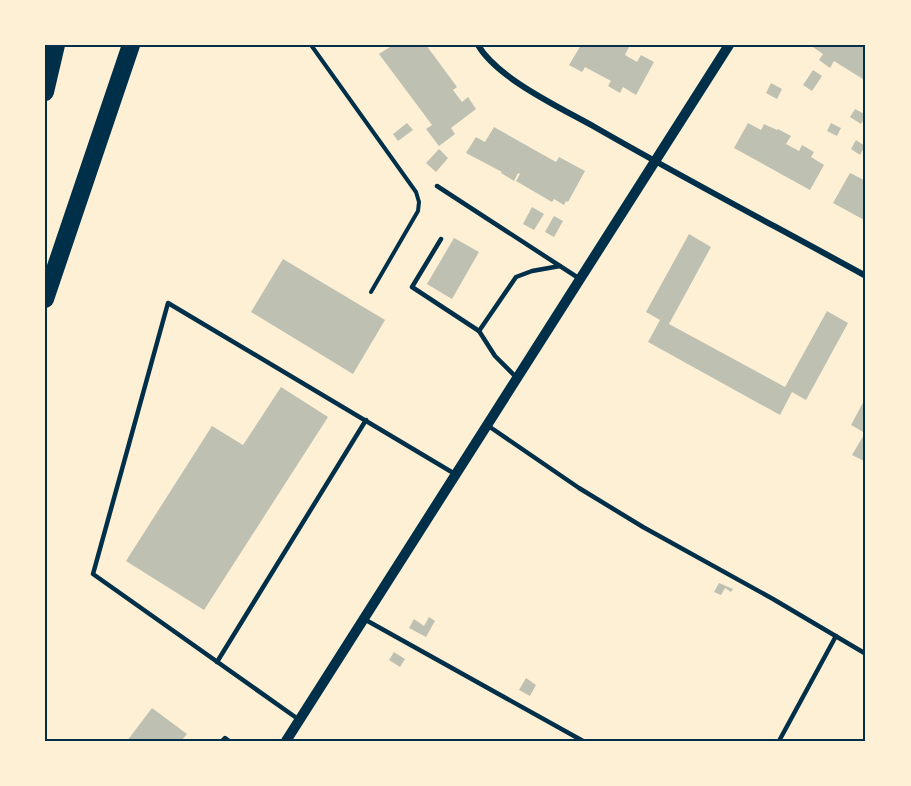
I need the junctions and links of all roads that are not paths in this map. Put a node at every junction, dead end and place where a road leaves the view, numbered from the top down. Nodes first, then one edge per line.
1 (56, 45) edge
2 (131, 45) edge
3 (478, 45) edge
4 (729, 45) edge
5 (45, 92) edge
6 (655, 162) junction
7 (436, 186) dead end
8 (441, 239) dead end
9 (560, 266) junction
10 (866, 276) edge
11 (580, 279) junction
12 (45, 299) edge
13 (479, 331) junction
14 (517, 378) junction
15 (366, 420) junction
16 (487, 425) junction
17 (455, 474) junction
18 (364, 619) junction
19 (836, 636) junction
20 (866, 654) edge
21 (217, 662) junction
22 (300, 720) junction
23 (222, 741) edge
24 (229, 741) edge
25 (286, 741) edge
26 (583, 741) edge
27 (779, 741) edge

1 - 5 highway
2 - 12 highway
3 - 6 street
4 - 6 street
6 - 10 street
6 - 11 street
7 - 9 lane
8 - 13 lane
9 - 11 lane
9 - 13 lane
11 - 14 street
13 - 14 lane
14 - 16 street
15 - 17 lane
15 - 21 lane
15 - 21 lane
16 - 17 street
16 - 19 lane
17 - 18 street
18 - 22 street
18 - 26 lane
19 - 20 lane
19 - 27 lane
21 - 22 lane
22 - 25 street
23 - 24 lane

